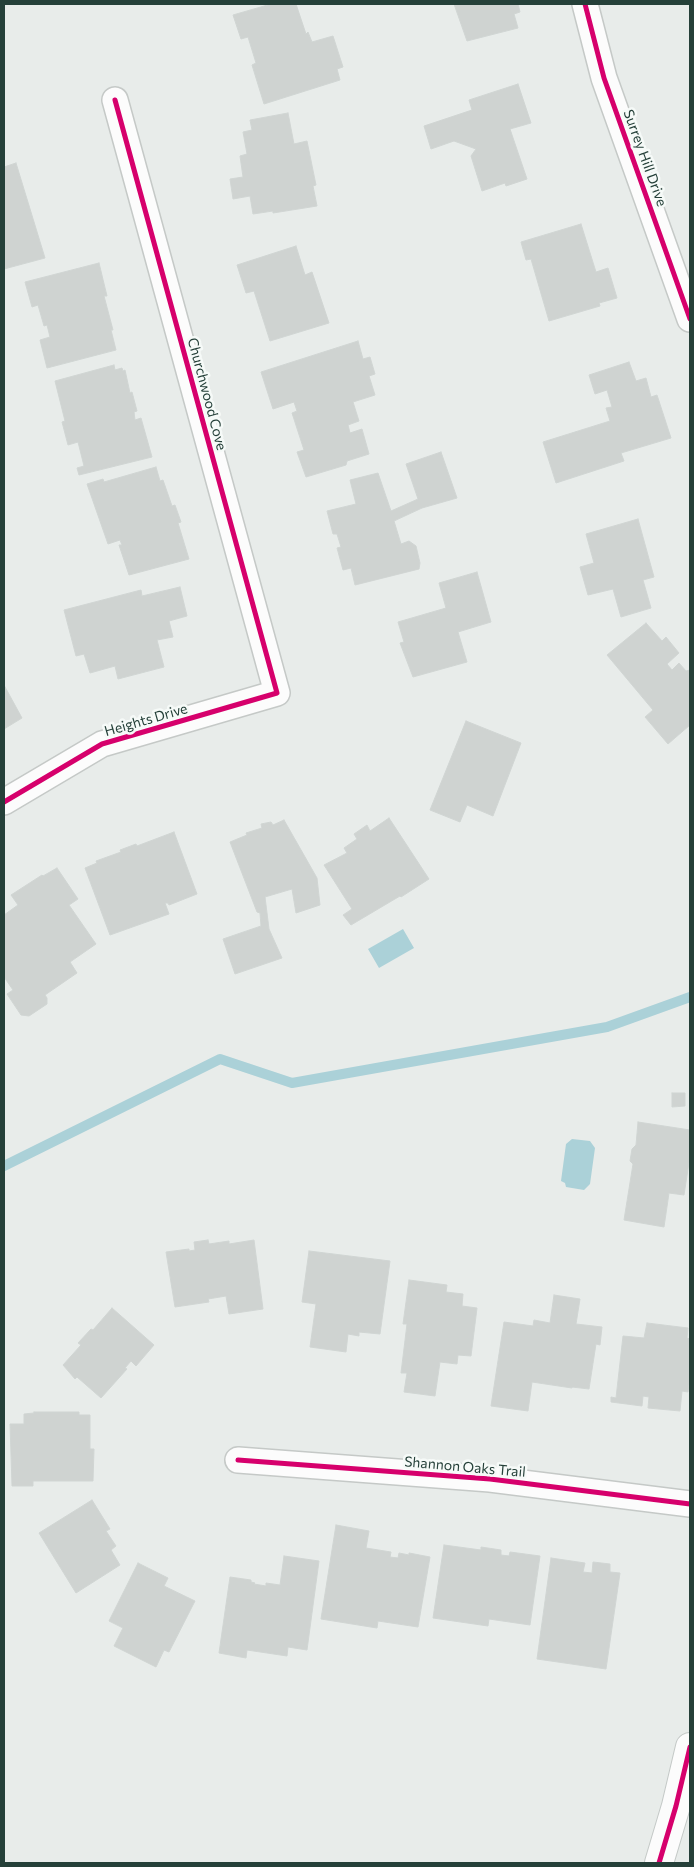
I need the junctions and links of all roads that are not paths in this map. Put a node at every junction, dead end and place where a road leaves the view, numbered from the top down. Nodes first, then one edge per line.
1 (584, 4) edge
2 (115, 100) dead end
3 (690, 319) edge
4 (277, 693) joint
5 (4, 802) edge
6 (238, 1460) dead end
7 (690, 1504) edge
8 (690, 1748) edge
9 (659, 1863) edge

1 - 3 street, Surrey Hill Drive
2 - 4 street, Churchwood Cove
4 - 5 street, Heights Drive
6 - 7 street, Shannon Oaks Trail
8 - 9 street

